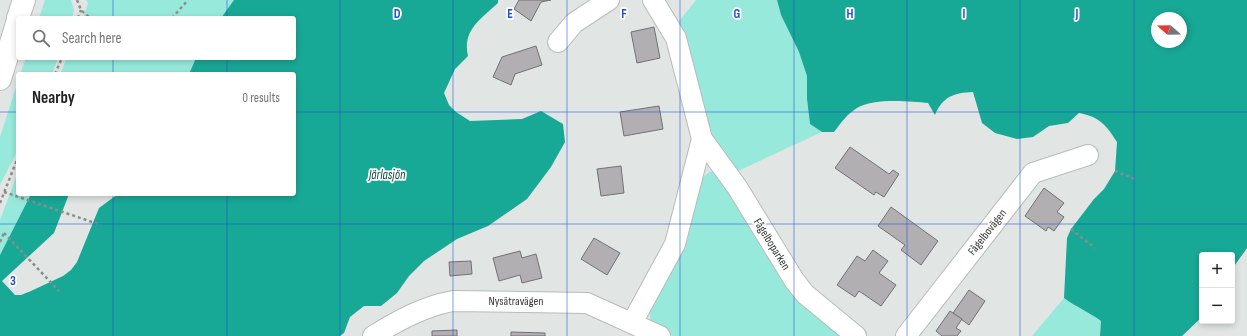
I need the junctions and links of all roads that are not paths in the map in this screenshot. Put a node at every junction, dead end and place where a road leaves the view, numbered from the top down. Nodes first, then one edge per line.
1 (24, 0) edge
2 (609, 0) edge
3 (653, 0) edge
4 (19, 16) edge
5 (16, 26) edge
6 (558, 42) dead end
7 (0, 79) edge
8 (702, 139) junction
9 (1088, 155) dead end
10 (632, 323) junction
11 (373, 336) edge
12 (660, 336) edge
13 (856, 336) edge
14 (906, 336) edge

1 - 4 main road
2 - 6 street
3 - 8 street, Fågelboparken
5 - 7 main road
8 - 10 street, Fågelboparken
8 - 13 street, Fågelboparken
9 - 14 street, Fågelbovägen
10 - 11 street, Nysätravägen
10 - 12 street, Nysätravägen

